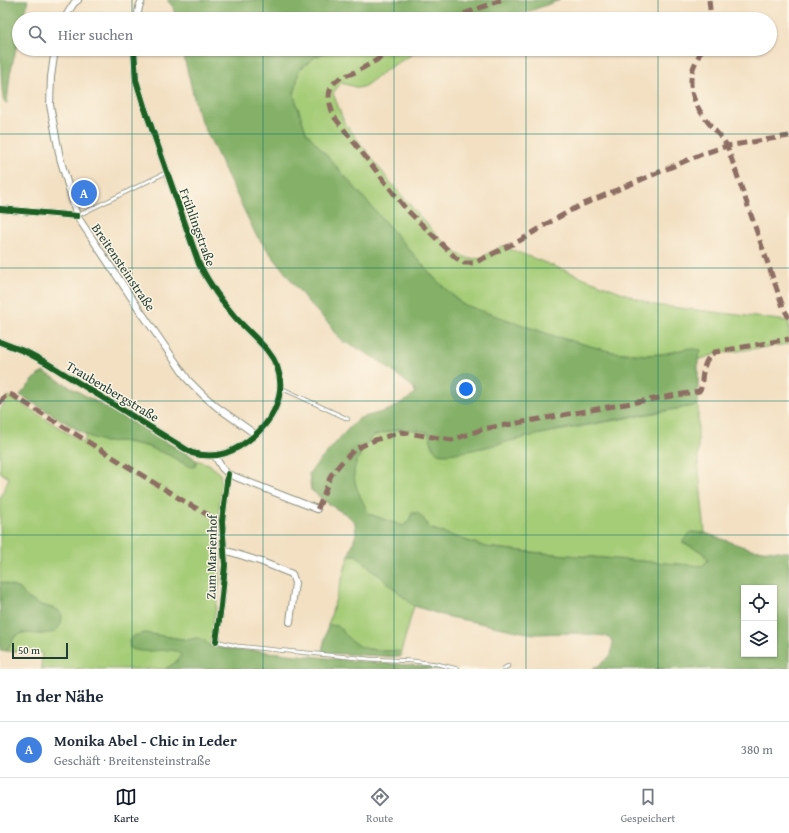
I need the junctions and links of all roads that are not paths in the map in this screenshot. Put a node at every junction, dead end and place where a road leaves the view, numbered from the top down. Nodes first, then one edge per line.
1 (78, 0) edge
2 (142, 0) edge
3 (68, 12) edge
4 (138, 12) edge
5 (54, 56) edge
6 (134, 56) edge
7 (166, 172) junction
8 (0, 209) edge
9 (77, 216) junction
10 (0, 342) edge
11 (281, 388) junction
12 (348, 419) dead end
13 (255, 434) junction
14 (215, 456) junction
15 (228, 474) junction
16 (317, 509) dead end
17 (224, 550) junction
18 (290, 622) dead end
19 (216, 641) joint
20 (508, 666) dead end
21 (458, 669) edge
22 (503, 669) edge

1 - 3 street
2 - 4 street
5 - 9 street, Breitensteinstraße
6 - 7 street, Frühlingstraße
7 - 9 lane
7 - 11 street, Frühlingstraße
8 - 9 street
9 - 13 street, Breitensteinstraße
10 - 14 street, Traubenbergstraße
11 - 12 lane
11 - 13 street, Frühlingstraße
13 - 14 street, Frühlingstraße
14 - 15 street
15 - 16 street
15 - 17 street, Zum Marienhof
17 - 18 street
17 - 19 street, Zum Marienhof
19 - 21 lane, Zum Marienhof
20 - 22 lane

